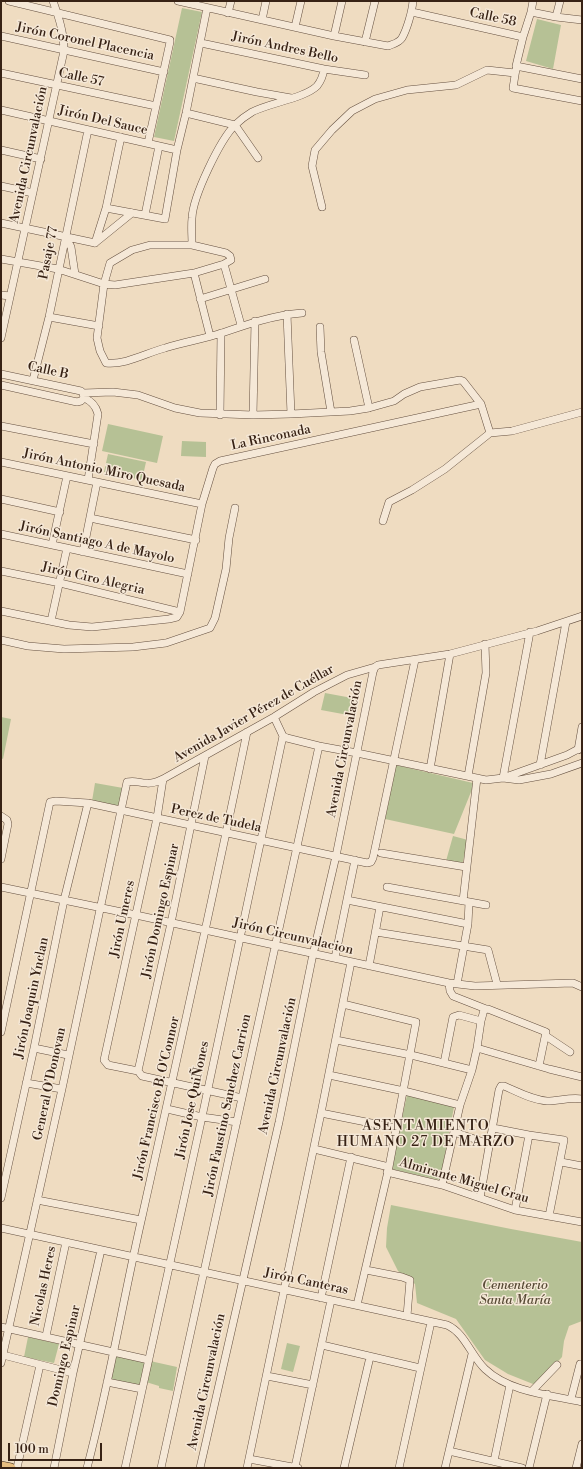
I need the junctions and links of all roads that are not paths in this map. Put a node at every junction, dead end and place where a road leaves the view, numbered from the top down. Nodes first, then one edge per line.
1 (9, 1) edge
2 (54, 1) edge
3 (178, 1) edge
4 (231, 1) edge
5 (266, 1) edge
6 (301, 1) edge
7 (342, 1) edge
8 (375, 1) edge
9 (413, 1) edge
10 (533, 1) edge
11 (560, 1) edge
12 (207, 8) junction
13 (57, 12) junction
14 (228, 12) junction
15 (412, 12) junction
16 (531, 12) junction
17 (556, 17) junction
18 (262, 20) junction
19 (582, 20) edge
20 (295, 27) junction
21 (1, 36) edge
22 (334, 36) junction
23 (523, 37) junction
24 (364, 42) junction
25 (200, 43) junction
26 (64, 51) junction
27 (324, 69) junction
28 (516, 70) junction
29 (164, 72) junction
30 (1, 73) edge
31 (365, 75) dead end
32 (193, 78) junction
33 (582, 78) edge
34 (57, 86) junction
35 (291, 98) junction
36 (582, 101) edge
37 (156, 106) junction
38 (1, 110) edge
39 (186, 113) junction
40 (49, 121) junction
41 (235, 125) junction
42 (88, 130) junction
43 (121, 137) junction
44 (148, 143) junction
45 (159, 146) junction
46 (1, 150) edge
47 (177, 150) junction
48 (258, 158) dead end
49 (41, 159) junction
50 (1, 186) edge
51 (33, 193) junction
52 (106, 208) junction
53 (322, 208) dead end
54 (132, 213) junction
55 (145, 215) junction
56 (1, 223) edge
57 (26, 228) junction
58 (65, 236) junction
59 (95, 243) junction
60 (192, 245) junction
61 (1, 259) edge
62 (18, 262) junction
63 (224, 264) junction
64 (58, 269) junction
65 (194, 273) junction
66 (75, 274) junction
67 (265, 278) dead end
68 (104, 284) junction
69 (231, 290) junction
70 (1, 295) edge
71 (10, 296) junction
72 (200, 299) junction
73 (302, 313) dead end
74 (287, 314) junction
75 (49, 317) junction
76 (255, 322) junction
77 (241, 325) junction
78 (99, 326) junction
79 (320, 326) dead end
80 (221, 333) junction
81 (1, 334) edge
82 (210, 336) junction
83 (354, 340) dead end
84 (1, 374) edge
85 (33, 380) junction
86 (1, 386) edge
87 (84, 396) junction
88 (481, 404) junction
89 (369, 408) junction
90 (331, 412) junction
91 (582, 412) edge
92 (291, 414) junction
93 (220, 415) junction
94 (253, 415) junction
95 (1, 426) edge
96 (490, 433) junction
97 (94, 444) junction
98 (1, 462) edge
99 (67, 476) junction
100 (88, 480) junction
101 (97, 482) junction
102 (1, 499) edge
103 (202, 504) junction
104 (235, 508) dead end
105 (60, 512) junction
106 (90, 518) junction
107 (383, 521) dead end
108 (1, 534) edge
109 (196, 540) junction
110 (52, 545) junction
111 (67, 548) junction
112 (83, 552) junction
113 (1, 571) edge
114 (188, 574) junction
115 (60, 583) junction
116 (1, 611) edge
117 (180, 612) junction
118 (582, 616) edge
119 (51, 621) junction
120 (566, 622) junction
121 (530, 632) junction
122 (1, 640) edge
123 (485, 644) junction
124 (450, 654) junction
125 (415, 660) junction
126 (375, 667) junction
127 (274, 717) junction
128 (582, 727) edge
129 (247, 732) junction
130 (283, 736) junction
131 (319, 746) junction
132 (580, 748) edge
133 (357, 753) junction
134 (205, 756) junction
135 (394, 761) junction
136 (582, 763) edge
137 (540, 765) junction
138 (430, 769) junction
139 (468, 776) junction
140 (477, 778) junction
141 (503, 778) junction
142 (163, 779) junction
143 (88, 803) junction
144 (122, 810) junction
145 (1, 816) edge
146 (157, 818) junction
147 (191, 826) junction
148 (226, 834) junction
149 (261, 841) junction
150 (296, 848) junction
151 (381, 853) dead end
152 (336, 856) junction
153 (1, 859) edge
154 (355, 860) junction
155 (466, 867) junction
156 (1, 887) edge
157 (387, 887) dead end
158 (30, 894) junction
159 (64, 900) junction
160 (347, 900) junction
161 (466, 902) junction
162 (486, 905) dead end
163 (380, 907) junction
164 (100, 908) junction
165 (136, 915) junction
166 (171, 923) junction
167 (468, 924) junction
168 (206, 930) junction
169 (376, 932) junction
170 (240, 938) junction
171 (275, 945) junction
172 (465, 947) junction
173 (314, 953) junction
174 (335, 958) junction
175 (351, 962) junction
176 (369, 966) junction
177 (449, 983) junction
178 (458, 984) junction
179 (497, 984) junction
180 (582, 987) edge
181 (343, 1004) junction
182 (485, 1010) junction
183 (481, 1021) junction
184 (1, 1032) edge
185 (546, 1036) junction
186 (336, 1040) junction
187 (34, 1048) junction
188 (477, 1048) junction
189 (570, 1052) dead end
190 (68, 1055) junction
191 (411, 1055) junction
192 (444, 1063) junction
193 (540, 1066) junction
194 (472, 1070) junction
195 (138, 1071) junction
196 (329, 1075) junction
197 (582, 1077) edge
198 (26, 1083) junction
199 (172, 1083) junction
200 (62, 1089) junction
201 (207, 1091) junction
202 (404, 1091) junction
203 (242, 1098) junction
204 (582, 1099) edge
205 (460, 1105) junction
206 (167, 1109) junction
207 (321, 1113) junction
208 (202, 1117) junction
209 (237, 1122) junction
210 (396, 1128) junction
211 (493, 1128) junction
212 (454, 1132) junction
213 (529, 1135) junction
214 (489, 1144) junction
215 (314, 1149) junction
216 (351, 1157) junction
217 (561, 1162) junction
218 (582, 1166) edge
219 (388, 1169) junction
220 (442, 1185) junction
221 (1, 1198) edge
222 (480, 1198) junction
223 (37, 1200) junction
224 (515, 1210) junction
225 (549, 1216) junction
226 (141, 1220) junction
227 (582, 1222) edge
228 (1, 1228) edge
229 (30, 1234) junction
230 (66, 1242) junction
231 (101, 1250) junction
232 (134, 1256) junction
233 (169, 1264) junction
234 (366, 1270) junction
235 (204, 1272) junction
236 (242, 1281) junction
237 (285, 1290) junction
238 (321, 1298) junction
239 (331, 1300) junction
240 (357, 1305) junction
241 (407, 1316) junction
242 (430, 1322) junction
243 (5, 1328) edge
244 (46, 1336) junction
245 (80, 1344) junction
246 (322, 1345) junction
247 (114, 1352) junction
248 (472, 1354) junction
249 (370, 1357) junction
250 (2, 1359) edge
251 (149, 1360) junction
252 (580, 1364) dead end
253 (40, 1365) junction
254 (557, 1365) dead end
255 (420, 1368) junction
256 (73, 1373) junction
257 (267, 1376) junction
258 (107, 1382) junction
259 (313, 1385) junction
260 (510, 1386) junction
261 (142, 1390) junction
262 (532, 1391) junction
263 (547, 1394) junction
264 (571, 1399) junction
265 (582, 1402) edge
266 (582, 1444) edge
267 (449, 1451) junction
268 (249, 1458) junction
269 (494, 1461) junction
270 (1, 1466) edge
271 (11, 1468) edge
272 (17, 1468) edge
273 (54, 1468) edge
274 (87, 1468) edge
275 (125, 1468) edge
276 (161, 1468) edge
277 (200, 1468) edge
278 (247, 1468) edge
279 (297, 1468) edge
280 (344, 1468) edge
281 (399, 1468) edge
282 (445, 1468) edge
283 (522, 1468) edge
284 (529, 1468) edge
285 (576, 1468) edge

1 - 13 street
2 - 13 street, Avenida Circunvalación
3 - 12 street
4 - 14 street
5 - 18 street
6 - 20 street
7 - 22 street
8 - 24 street
9 - 15 street
10 - 16 street
11 - 17 street
12 - 14 street
12 - 25 street
13 - 26 street, Avenida Circunvalación
13 - 29 street
14 - 18 street
15 - 23 street, Calle 58
15 - 24 street
16 - 17 street
16 - 23 street
17 - 19 street
18 - 20 street
20 - 22 street
21 - 26 street, Jirón Coronel Placencia
22 - 24 street
23 - 28 street
25 - 27 street, Jirón Andres Bello
25 - 32 street
26 - 29 street, Jirón Coronel Placencia
26 - 34 street, Avenida Circunvalación
27 - 31 street, Jirón Andres Bello
27 - 35 street
28 - 33 street
28 - 36 street
28 - 53 street
29 - 37 street
30 - 34 street, Calle 57
32 - 35 street
32 - 39 street
34 - 37 street, Calle 57
34 - 40 street, Avenida Circunvalación
35 - 41 street
37 - 44 street
38 - 40 street, Jirón Del Sauce
39 - 41 street
39 - 47 street
40 - 42 street, Jirón Del Sauce
40 - 49 street, Avenida Circunvalación
41 - 48 street
41 - 60 street
42 - 43 street, Jirón Del Sauce
42 - 58 street, Pasaje 77
43 - 44 street, Jirón Del Sauce
43 - 52 street
44 - 45 street, Jirón Del Sauce
45 - 47 street, Jirón Del Sauce
45 - 55 street
46 - 49 street
47 - 55 street
49 - 51 street, Avenida Circunvalación
50 - 51 street
51 - 57 street, Avenida Circunvalación
52 - 54 street
52 - 59 street
54 - 55 street
54 - 59 street
56 - 57 street
57 - 58 street
57 - 62 street, Avenida Circunvalación
58 - 59 street
58 - 64 street, Pasaje 77
58 - 66 street
60 - 63 street
60 - 68 street
61 - 62 street
62 - 64 street
62 - 71 street, Avenida Circunvalación
63 - 65 street
63 - 69 street
64 - 66 street
64 - 75 street, Pasaje 77
65 - 68 street
65 - 72 street
66 - 68 street
67 - 69 street
68 - 78 street
69 - 72 street
69 - 77 street
70 - 71 street
71 - 81 street, Avenida Circunvalación
72 - 82 street
73 - 74 street
74 - 76 street
74 - 92 street
75 - 78 street
75 - 85 street, Pasaje 77
76 - 77 street
76 - 94 street
77 - 80 street
78 - 82 street
79 - 90 street
80 - 82 street
80 - 93 street
83 - 89 street
84 - 85 street, Calle B
85 - 87 street, Calle B
86 - 87 street, Calle B
87 - 93 street
87 - 97 street, Calle B
88 - 89 street
88 - 96 street
88 - 103 street, La Rinconada
89 - 90 street
90 - 92 street
91 - 96 street
92 - 94 street
93 - 94 street
95 - 97 street
96 - 107 street
97 - 100 street, Calle B
98 - 99 street, Jirón Antonio Miro Quesada
99 - 100 street, Jirón Antonio Miro Quesada
99 - 105 street
100 - 101 street, Jirón Antonio Miro Quesada
101 - 103 street, Jirón Antonio Miro Quesada
101 - 106 street
102 - 105 street
103 - 109 street, La Rinconada
104 - 122 street
105 - 110 street
106 - 109 street
106 - 112 street
108 - 110 street, Jirón Santiago A de Mayolo
109 - 114 street, La Rinconada
110 - 111 street, Jirón Santiago A de Mayolo
111 - 112 street, Jirón Santiago A de Mayolo
111 - 115 street
112 - 114 street, Jirón Santiago A de Mayolo
113 - 115 street, Jirón Ciro Alegria
114 - 117 street, La Rinconada
115 - 117 street, Jirón Ciro Alegria
115 - 119 street
116 - 119 street
117 - 119 street
118 - 120 street, Avenida Javier Pérez de Cuéllar
120 - 121 street, Avenida Javier Pérez de Cuéllar
120 - 137 street
121 - 123 street, Avenida Javier Pérez de Cuéllar
121 - 141 street
123 - 124 street, Avenida Javier Pérez de Cuéllar
123 - 139 street
124 - 125 street, Avenida Javier Pérez de Cuéllar
124 - 138 street
125 - 126 street, Avenida Javier Pérez de Cuéllar
125 - 135 street
126 - 127 street, Avenida Javier Pérez de Cuéllar
126 - 133 street, Avenida Circunvalación
127 - 129 street, Avenida Javier Pérez de Cuéllar
127 - 130 street
128 - 132 street
129 - 134 street, Avenida Javier Pérez de Cuéllar
129 - 148 street, Jirón Francisco B. O'Connor
130 - 131 street
130 - 149 street, Jirón Jose QuiÑones
131 - 133 street
131 - 150 street, Jirón Faustino Sanchez Carrion
132 - 137 street
133 - 135 street
133 - 152 street, Avenida Circunvalación
134 - 142 street, Avenida Javier Pérez de Cuéllar
134 - 147 street, Jirón Domingo Espinar
135 - 138 street
135 - 154 street, Perez de Tudela
136 - 141 street
137 - 141 street
138 - 139 street
139 - 140 street
140 - 141 street
140 - 155 street
142 - 144 street, Avenida Javier Pérez de Cuéllar
142 - 146 street, Jirón Umeres
143 - 144 street, Perez de Tudela
143 - 158 street, Perez de Tudela
143 - 159 street, Jirón Joaquin Ynclan
144 - 146 street, Perez de Tudela
144 - 164 street, General O'Donovan
145 - 153 street
146 - 147 street, Perez de Tudela
146 - 165 street, Jirón Umeres
147 - 148 street, Perez de Tudela
147 - 166 street, Jirón Domingo Espinar
148 - 149 street, Perez de Tudela
148 - 168 street, Jirón Francisco B. O'Connor
149 - 150 street, Perez de Tudela
149 - 170 street, Jirón Jose QuiÑones
150 - 152 street, Perez de Tudela
150 - 171 street, Jirón Faustino Sanchez Carrion
151 - 155 street
152 - 154 street, Perez de Tudela
152 - 173 street, Avenida Circunvalación
154 - 160 street
155 - 161 street
156 - 158 street, Jirón Circunvalacion
157 - 161 street
158 - 159 street, Jirón Circunvalacion
158 - 184 street
159 - 164 street, Jirón Circunvalacion
159 - 187 street, Jirón Joaquin Ynclan
160 - 163 street
160 - 174 street
161 - 162 street
161 - 167 street
163 - 167 street
163 - 169 street
164 - 165 street, Jirón Circunvalacion
164 - 190 street, General O'Donovan
165 - 166 street, Jirón Circunvalacion
165 - 195 street, Jirón Umeres
166 - 168 street, Jirón Circunvalacion
166 - 195 street, Jirón Domingo Espinar
167 - 172 street
168 - 170 street, Jirón Circunvalacion
168 - 199 street, Jirón Francisco B. O'Connor
169 - 172 street
169 - 176 street
170 - 171 street, Jirón Circunvalacion
170 - 201 street, Jirón Jose QuiÑones
171 - 173 street, Jirón Circunvalacion
171 - 203 street, Jirón Faustino Sanchez Carrion
172 - 178 street
172 - 179 street
173 - 174 street, Jirón Circunvalacion
173 - 236 street, Avenida Circunvalación
174 - 175 street, Jirón Circunvalacion
175 - 176 street, Jirón Circunvalacion
175 - 181 street
176 - 177 street, Jirón Circunvalacion
177 - 178 street, Jirón Circunvalacion
177 - 182 street
178 - 179 street, Jirón Circunvalacion
179 - 180 street, Jirón Circunvalacion
181 - 186 street
181 - 191 street
182 - 183 street
182 - 185 street
183 - 188 street
183 - 192 street
185 - 189 street
185 - 193 street
186 - 191 street
186 - 196 street
187 - 190 street
187 - 198 street, Jirón Joaquin Ynclan
188 - 193 street
188 - 194 street
190 - 200 street, General O'Donovan
191 - 192 street
191 - 202 street
192 - 194 street
193 - 197 street
194 - 205 street
195 - 199 street
196 - 202 street
196 - 207 street
198 - 200 street
198 - 221 street, Jirón Joaquin Ynclan
199 - 201 street
199 - 206 street, Jirón Francisco B. O'Connor
200 - 223 street, General O'Donovan
201 - 203 street
201 - 208 street, Jirón Jose QuiÑones
202 - 205 street
202 - 210 street
203 - 209 street, Jirón Faustino Sanchez Carrion
204 - 211 street
205 - 212 street
206 - 208 street
206 - 226 street, Jirón Francisco B. O'Connor
207 - 210 street
207 - 215 street
208 - 209 street
208 - 233 street, Jirón Jose QuiÑones
209 - 235 street, Jirón Faustino Sanchez Carrion
210 - 219 street
211 - 213 street
211 - 214 street
212 - 214 street
212 - 220 street
213 - 217 street
213 - 224 street
214 - 222 street
215 - 216 street, Almirante Miguel Grau
215 - 237 street
216 - 219 street, Almirante Miguel Grau
216 - 238 street
217 - 218 street
217 - 225 street
219 - 220 street, Almirante Miguel Grau
219 - 234 street
220 - 222 street, Almirante Miguel Grau
222 - 224 street, Almirante Miguel Grau
223 - 226 street
223 - 229 street, General O'Donovan
224 - 225 street, Almirante Miguel Grau
225 - 227 street, Almirante Miguel Grau
226 - 232 street, Jirón Francisco B. O'Connor
228 - 229 street, Jirón Canteras
229 - 230 street, Jirón Canteras
229 - 243 street, General O'Donovan
230 - 231 street, Jirón Canteras
230 - 244 street, Nicolas Heres
231 - 232 street, Jirón Canteras
231 - 245 street, Domingo Espinar
232 - 233 street, Jirón Canteras
232 - 247 street, Jirón Francisco B. O'Connor
233 - 235 street, Jirón Canteras
233 - 251 street, Jirón Jose QuiÑones
234 - 240 street
234 - 241 street
235 - 236 street, Jirón Canteras
235 - 276 street, Jirón Faustino Sanchez Carrion
236 - 237 street, Jirón Canteras
236 - 277 street, Avenida Circunvalación
237 - 238 street, Jirón Canteras
237 - 257 street
238 - 239 street, Jirón Canteras
239 - 240 street, Jirón Canteras
239 - 246 street
240 - 241 street, Jirón Canteras
241 - 242 street, Jirón Canteras
242 - 248 street, Jirón Canteras
242 - 255 street
243 - 244 street
243 - 250 street, General O'Donovan
244 - 245 street
245 - 247 street
245 - 256 street, Domingo Espinar
246 - 249 street
246 - 259 street
247 - 251 street
247 - 258 street, Jirón Francisco B. O'Connor
248 - 260 street, Jirón Canteras
248 - 267 street
249 - 255 street
249 - 280 street
250 - 253 street
251 - 261 street, Jirón Jose QuiÑones
252 - 264 street
253 - 256 street
253 - 272 street
254 - 262 street
255 - 281 street
256 - 273 street, Domingo Espinar
257 - 259 street
257 - 268 street
258 - 261 street
258 - 274 street, Jirón Francisco B. O'Connor
259 - 279 street
260 - 262 street, Jirón Canteras
260 - 269 street
261 - 275 street, Jirón Jose QuiÑones
262 - 263 street, Jirón Canteras
263 - 264 street, Jirón Canteras
263 - 284 street
264 - 265 street, Jirón Canteras
266 - 285 street
267 - 269 street
267 - 282 street
268 - 278 street
268 - 279 street
269 - 283 street
270 - 271 main road

